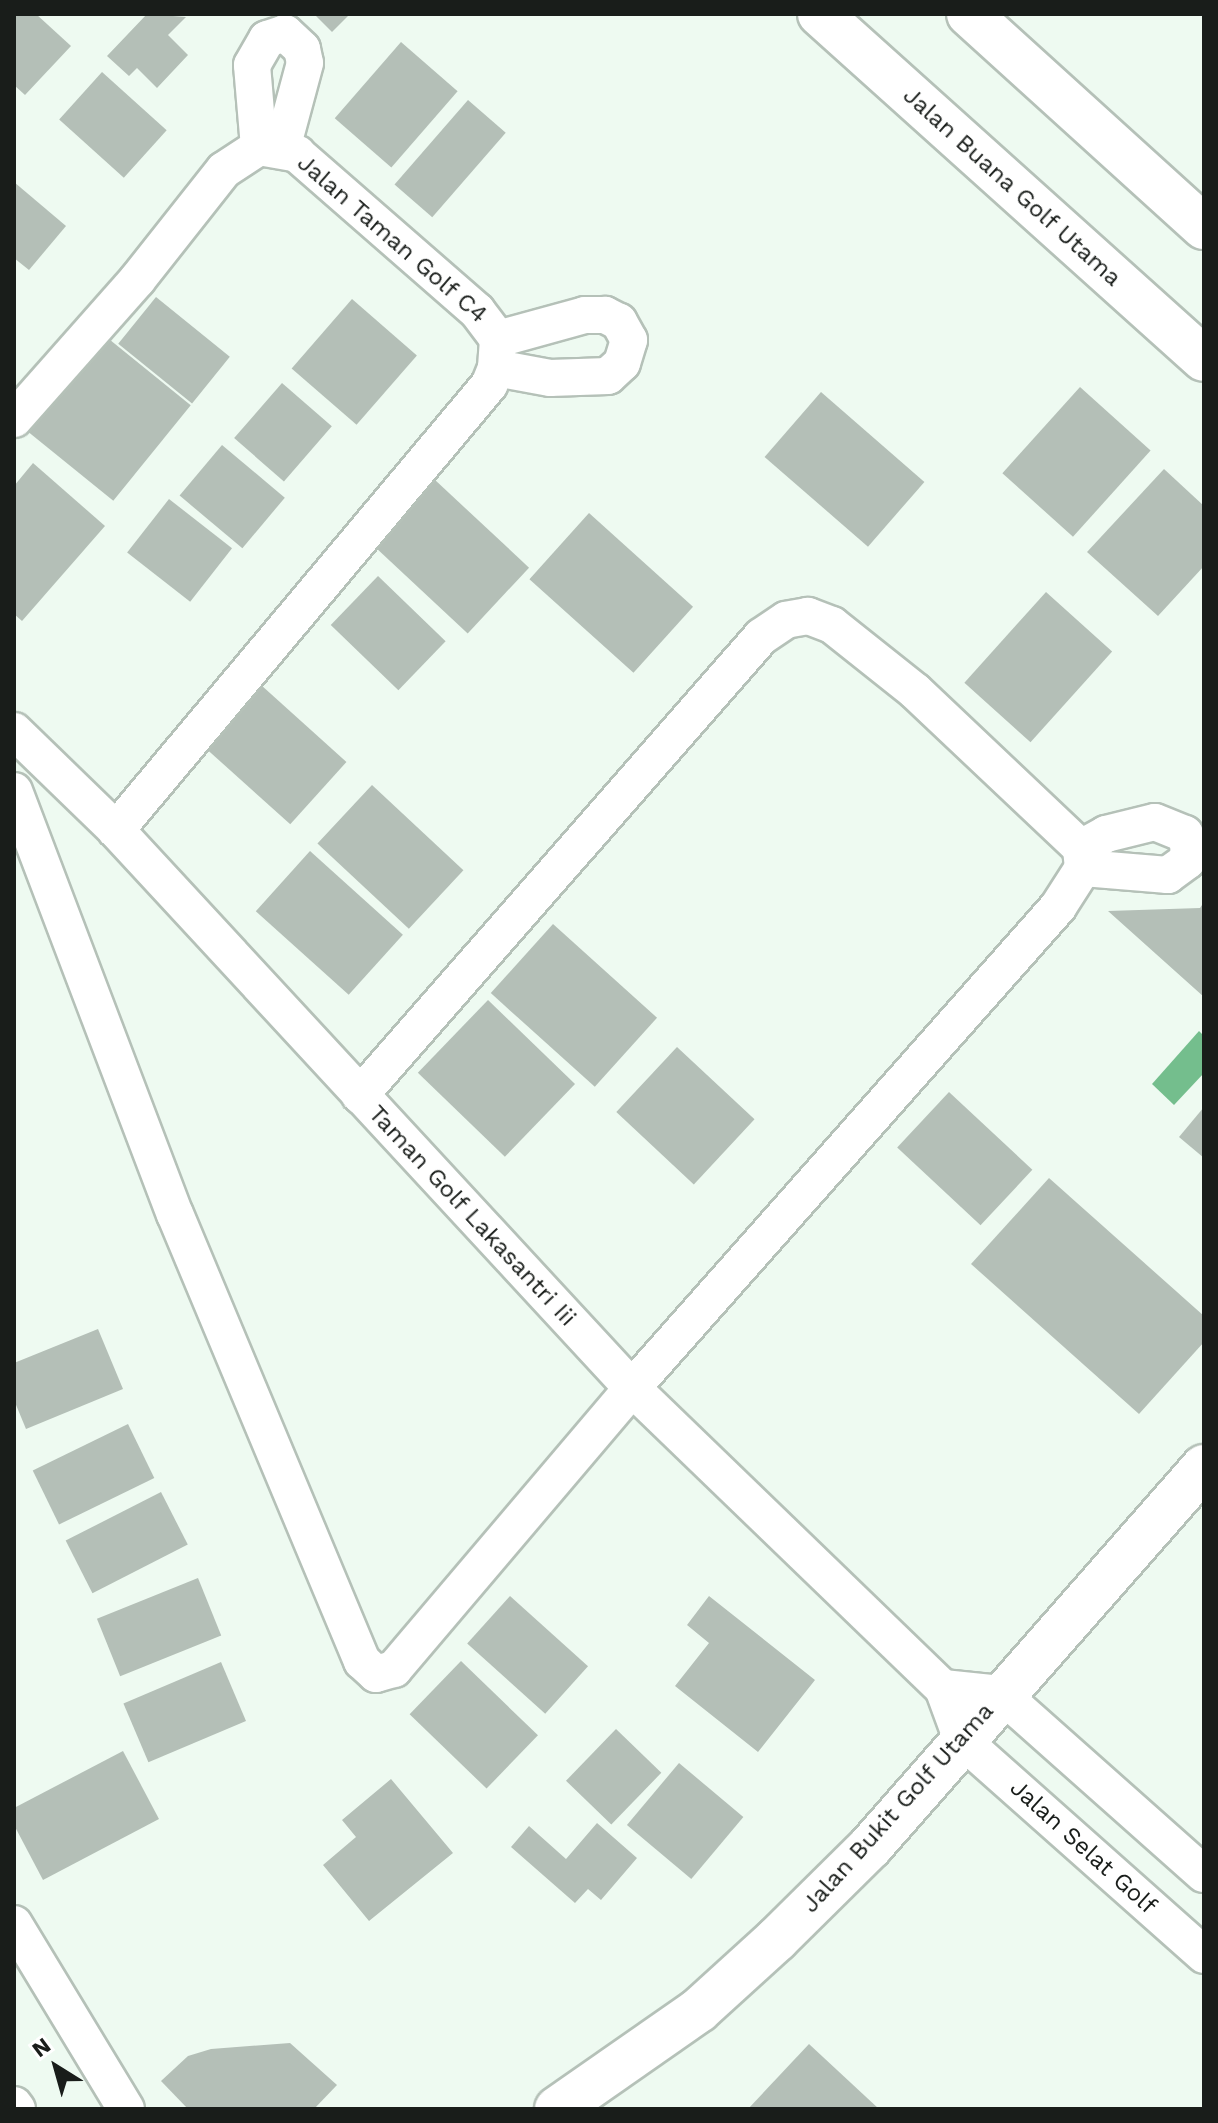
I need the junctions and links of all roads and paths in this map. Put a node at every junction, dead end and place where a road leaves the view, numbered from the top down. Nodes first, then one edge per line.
1 (820, 14) edge
2 (969, 14) edge
3 (1204, 227) edge
4 (1204, 359) edge
5 (14, 419) edge
6 (14, 731) edge
7 (14, 791) edge
8 (116, 830) junction
9 (360, 1095) junction
10 (632, 1388) junction
11 (1204, 1467) edge
12 (943, 1688) junction
13 (1001, 1694) junction
14 (962, 1740) junction
15 (1204, 1874) edge
16 (14, 1924) edge
17 (1204, 1955) edge
18 (126, 2109) edge
19 (557, 2109) edge

1 - 4 street, Jalan Buana Golf Utama
2 - 3 street
5 - 8 street, Jalan Taman Golf C4
6 - 8 street, Taman Golf Lakasantri Iii
7 - 10 street
8 - 9 street, Taman Golf Lakasantri Iii
9 - 10 street, Taman Golf Lakasantri Iii
9 - 10 street
10 - 12 street, Taman Golf Lakasantri Iii
11 - 13 street, Jalan Bukit Golf Utama
12 - 13 street
12 - 14 street, Taman Golf Lakasantri Iii
13 - 14 street, Jalan Bukit Golf Utama
13 - 15 street
14 - 17 street, Jalan Selat Golf
14 - 19 street, Jalan Bukit Golf Utama
16 - 18 street

